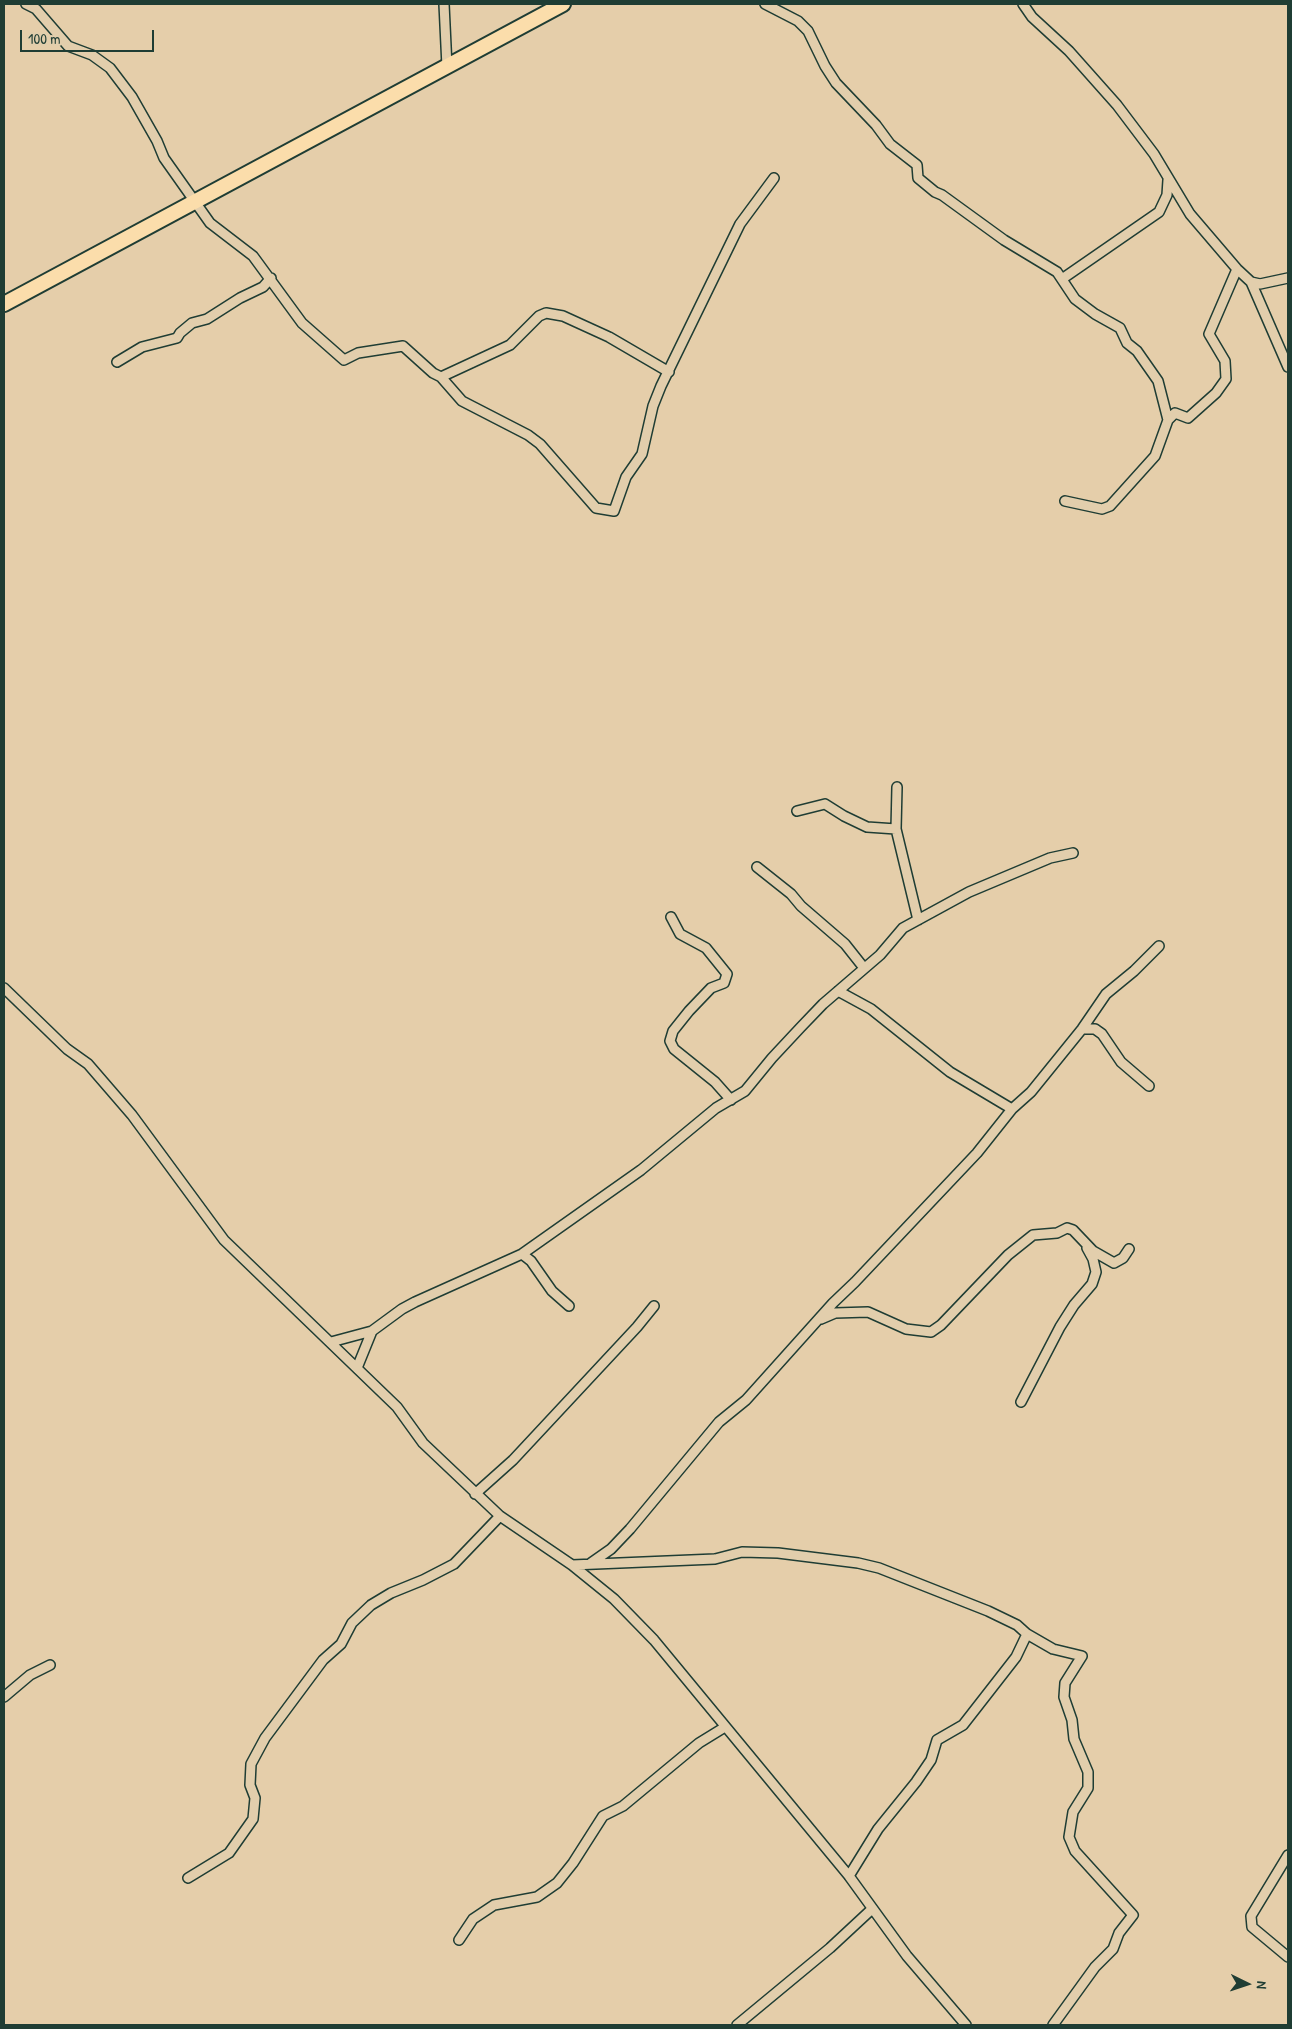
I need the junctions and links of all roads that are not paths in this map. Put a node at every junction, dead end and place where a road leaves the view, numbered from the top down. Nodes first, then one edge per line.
1 (26, 4) edge
2 (444, 4) edge
3 (563, 4) edge
4 (765, 4) edge
5 (1023, 4) edge
6 (446, 67) junction
7 (774, 178) dead end
8 (1168, 180) junction
9 (195, 202) junction
10 (1237, 269) junction
11 (271, 278) junction
12 (1288, 278) edge
13 (1062, 280) junction
14 (1251, 282) junction
15 (4, 304) edge
16 (117, 362) dead end
17 (1288, 368) edge
18 (669, 372) junction
19 (442, 377) junction
20 (1168, 420) junction
21 (1065, 501) dead end
22 (897, 787) dead end
23 (797, 811) dead end
24 (896, 829) junction
25 (1073, 853) dead end
26 (757, 867) dead end
27 (671, 918) dead end
28 (918, 920) junction
29 (1159, 946) dead end
30 (864, 968) junction
31 (4, 988) edge
32 (838, 991) junction
33 (1082, 1029) junction
34 (1149, 1086) dead end
35 (731, 1100) junction
36 (1012, 1110) junction
37 (1083, 1242) junction
38 (1129, 1249) dead end
39 (522, 1254) junction
40 (569, 1306) dead end
41 (654, 1306) dead end
42 (818, 1320) junction
43 (372, 1331) junction
44 (331, 1342) junction
45 (357, 1368) junction
46 (1021, 1402) dead end
47 (475, 1494) junction
48 (500, 1516) junction
49 (591, 1563) junction
50 (572, 1565) junction
51 (1027, 1634) junction
52 (50, 1665) dead end
53 (4, 1697) edge
54 (725, 1728) junction
55 (1288, 1855) edge
56 (849, 1876) junction
57 (188, 1878) dead end
58 (872, 1908) junction
59 (459, 1940) dead end
60 (1288, 1957) edge
61 (737, 2025) edge
62 (966, 2025) edge
63 (1053, 2025) edge

1 - 9 street
2 - 6 street
3 - 6 main road
4 - 13 street
5 - 8 street
6 - 9 main road
7 - 18 street
8 - 10 street
8 - 13 street
9 - 11 street
9 - 15 main road
10 - 14 street
10 - 20 street
11 - 16 street
11 - 19 street
12 - 14 street
13 - 20 street
14 - 17 street
18 - 19 street
18 - 19 street
20 - 21 street
22 - 24 street
23 - 24 street
24 - 28 street
25 - 28 street
26 - 30 street
27 - 35 street
28 - 30 street
29 - 33 street
30 - 32 street
31 - 44 street
32 - 35 street
32 - 36 street
33 - 34 street
33 - 36 street
35 - 39 street
36 - 42 street
37 - 38 street
37 - 42 street
37 - 46 street
39 - 40 street
39 - 43 street
41 - 47 street
42 - 49 street
43 - 44 street
43 - 45 street
44 - 45 street
45 - 47 street
47 - 48 street
48 - 50 street
48 - 57 street
49 - 50 street
49 - 51 street
50 - 54 street
51 - 56 street
51 - 63 street
52 - 53 street
54 - 56 street
54 - 59 street
55 - 60 street
56 - 58 street
58 - 61 street
58 - 62 street

